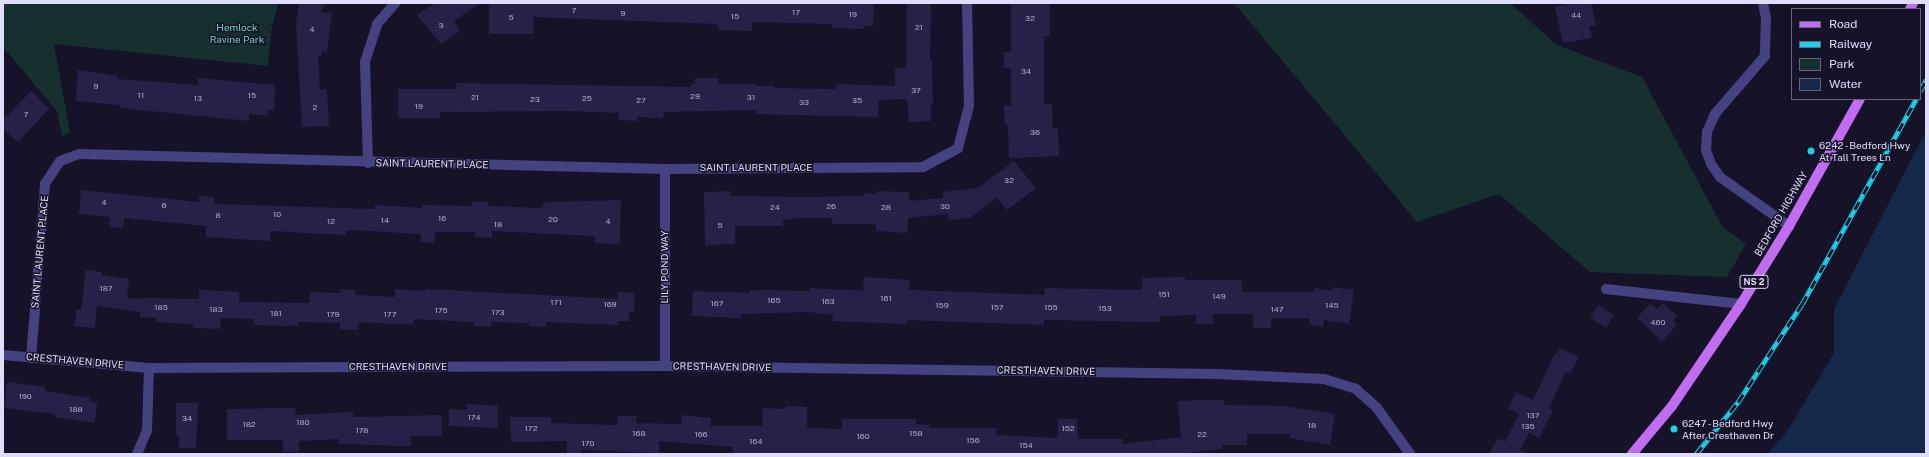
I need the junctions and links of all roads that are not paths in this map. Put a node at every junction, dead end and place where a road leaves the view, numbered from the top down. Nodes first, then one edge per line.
1 (395, 3) edge
2 (967, 3) edge
3 (1763, 3) edge
4 (1859, 100) edge
5 (368, 163) junction
6 (665, 169) junction
7 (1789, 226) junction
8 (1606, 289) dead end
9 (1741, 304) junction
10 (3, 355) edge
11 (31, 358) junction
12 (665, 366) junction
13 (149, 368) junction
14 (137, 454) edge
15 (1410, 454) edge
16 (1632, 454) edge

1 - 5 street
2 - 6 street, SAINT LAURENT PLACE
3 - 7 street
4 - 7 main road, BEDFORD HIGHWAY / NS 2
5 - 6 street, SAINT LAURENT PLACE
5 - 11 street, SAINT LAURENT PLACE
6 - 12 street, LILY POND WAY
7 - 9 main road, BEDFORD HIGHWAY / NS 2
8 - 9 street
9 - 16 main road, BEDFORD HIGHWAY / NS 2
10 - 11 street, CRESTHAVEN DRIVE
11 - 13 street, CRESTHAVEN DRIVE
12 - 13 street, CRESTHAVEN DRIVE
12 - 15 street, CRESTHAVEN DRIVE
13 - 14 street

